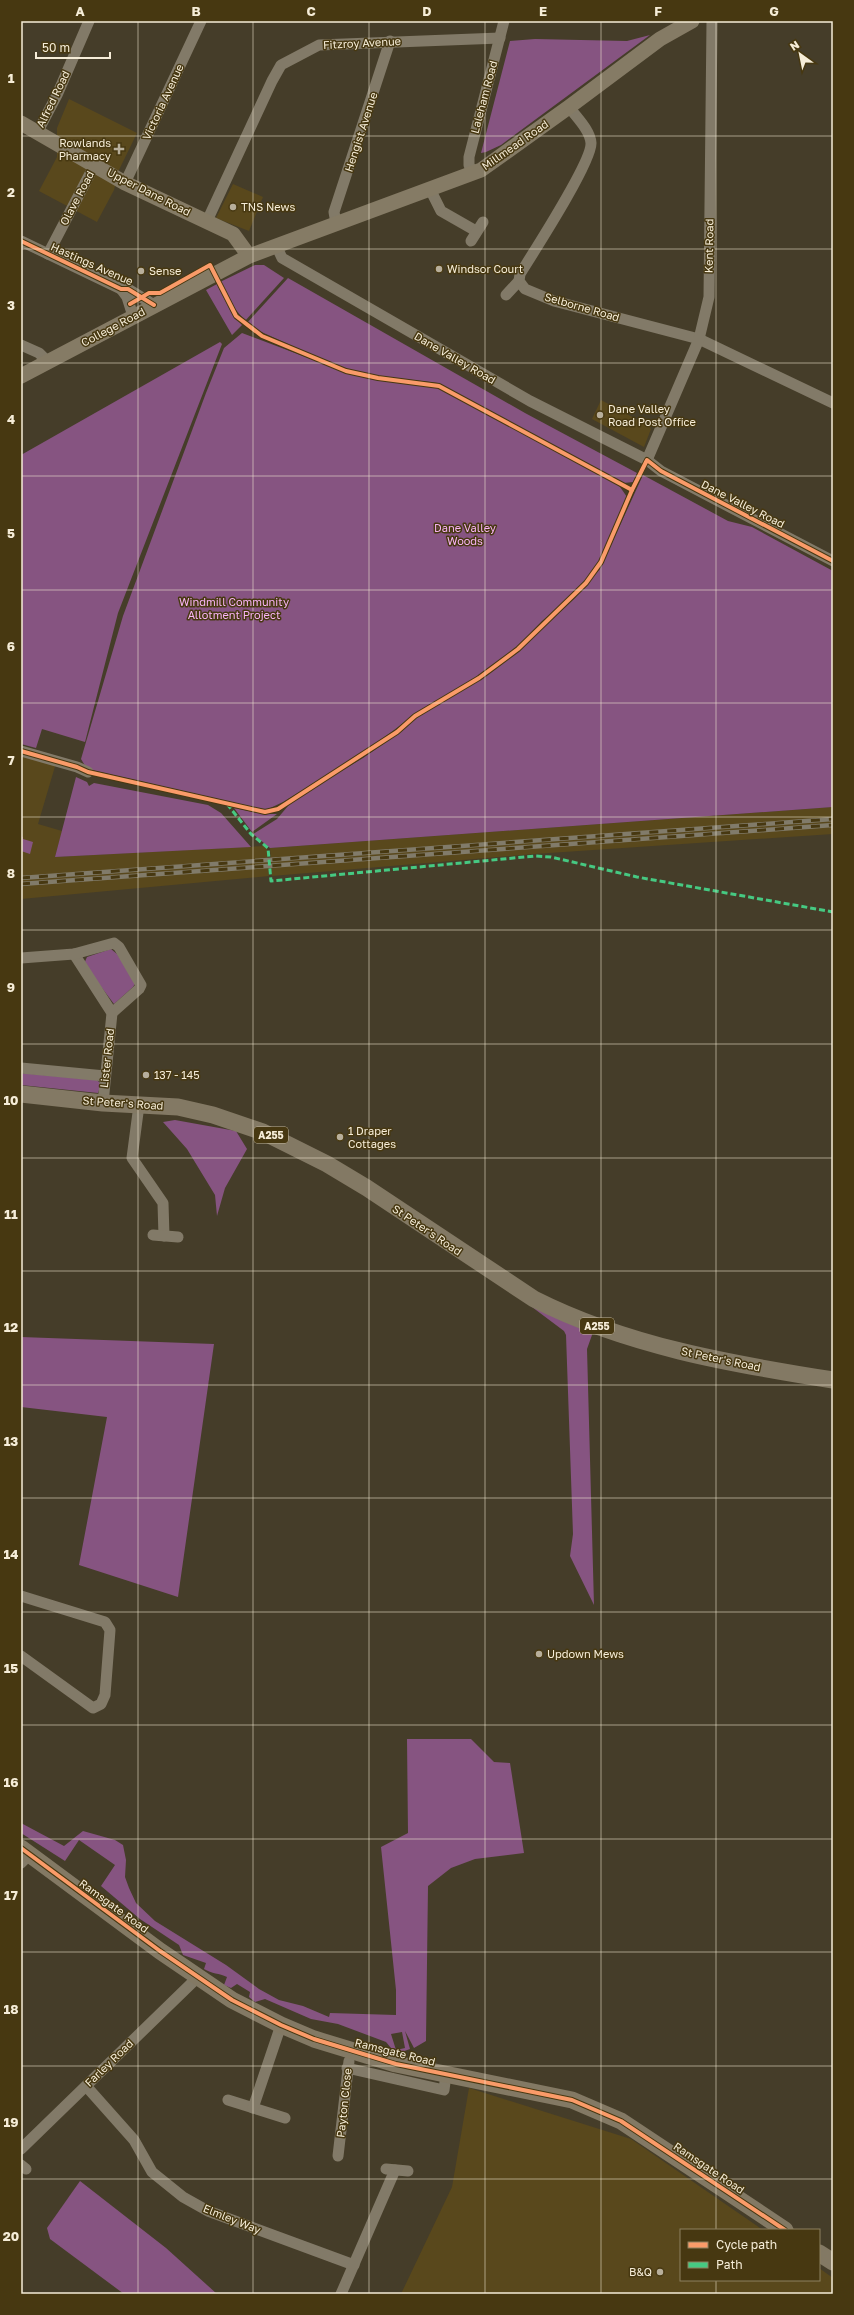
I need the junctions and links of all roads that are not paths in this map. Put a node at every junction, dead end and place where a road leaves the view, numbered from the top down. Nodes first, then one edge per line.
1 (89, 21) edge
2 (201, 21) edge
3 (504, 21) edge
4 (692, 21) edge
5 (712, 21) edge
6 (500, 38) junction
7 (390, 41) junction
8 (569, 107) junction
9 (21, 123) edge
10 (36, 133) junction
11 (95, 164) junction
12 (473, 173) junction
13 (125, 183) junction
14 (430, 189) junction
15 (208, 221) junction
16 (336, 222) junction
17 (483, 222) dead end
18 (21, 241) edge
19 (276, 245) junction
20 (48, 254) junction
21 (248, 256) junction
22 (519, 281) junction
23 (121, 289) junction
24 (506, 295) dead end
25 (154, 305) junction
26 (134, 316) junction
27 (699, 339) junction
28 (21, 345) edge
29 (47, 361) junction
30 (21, 376) edge
31 (833, 403) edge
32 (647, 460) junction
33 (833, 560) edge
34 (21, 751) edge
35 (88, 772) dead end
36 (74, 954) junction
37 (21, 958) edge
38 (112, 1013) junction
39 (21, 1068) edge
40 (105, 1076) junction
41 (21, 1094) edge
42 (103, 1103) junction
43 (139, 1105) junction
44 (178, 1237) dead end
45 (833, 1380) edge
46 (21, 1596) edge
47 (21, 1656) edge
48 (24, 1855) edge
49 (198, 1977) junction
50 (281, 2025) junction
51 (352, 2051) junction
52 (347, 2068) junction
53 (446, 2074) junction
54 (86, 2086) junction
55 (228, 2100) dead end
56 (253, 2108) junction
57 (285, 2118) dead end
58 (21, 2149) edge
59 (338, 2156) dead end
60 (408, 2171) dead end
61 (783, 2229) edge
62 (820, 2254) edge
63 (833, 2262) edge
64 (354, 2265) junction
65 (341, 2294) edge

1 - 10 street, Alfred Road
2 - 13 street, Victoria Avenue
3 - 6 street, Laleham Road
4 - 8 main road, Millmead Road
5 - 27 street, Kent Road
6 - 7 street, Fitzroy Avenue
6 - 12 street, Laleham Road
7 - 15 street, Fitzroy Avenue
7 - 16 street, Hengist Avenue
8 - 12 main road, Millmead Road
8 - 22 street
9 - 10 main road, Upper Dane Road
10 - 11 main road, Upper Dane Road
11 - 13 main road, Upper Dane Road
11 - 20 street, Olave Road
12 - 14 main road, Millmead Road
13 - 15 main road, Upper Dane Road
14 - 16 main road, Millmead Road
14 - 17 street
15 - 21 main road, Upper Dane Road
16 - 19 main road, Millmead Road
18 - 20 street, Hastings Avenue
19 - 21 main road, Millmead Road
19 - 32 street, Dane Valley Road
20 - 23 street, Hastings Avenue
21 - 25 main road, College Road
22 - 24 street
22 - 27 street, Selborne Road
23 - 25 street, Hastings Avenue
23 - 26 street, Hastings Avenue
25 - 26 main road, College Road
26 - 29 main road, College Road
27 - 31 street, Selborne Road
27 - 32 street, Kent Road
28 - 29 street
29 - 30 main road, College Road
32 - 33 street, Dane Valley Road
34 - 35 street
36 - 37 street, Lister Road
36 - 38 street, Lister Road
36 - 38 street, Lister Road
38 - 40 street, Lister Road
39 - 40 street
40 - 42 street, Lister Road
41 - 42 main road, St Peter's Road / A255
42 - 43 main road, St Peter's Road / A255
43 - 44 street
43 - 45 main road, St Peter's Road / A255
46 - 47 street
48 - 49 main road, Ramsgate Road
49 - 50 main road, Ramsgate Road
49 - 54 street, Farley Road
50 - 51 main road, Ramsgate Road
50 - 56 street
51 - 52 street, Payton Close
51 - 53 main road, Ramsgate Road
52 - 53 street, Ramsgate Road
52 - 59 street, Payton Close
53 - 61 main road, Ramsgate Road
54 - 58 street, Farley Road
54 - 64 street, Elmley Way
55 - 56 street
56 - 57 street
60 - 64 street
62 - 63 main road
64 - 65 street

